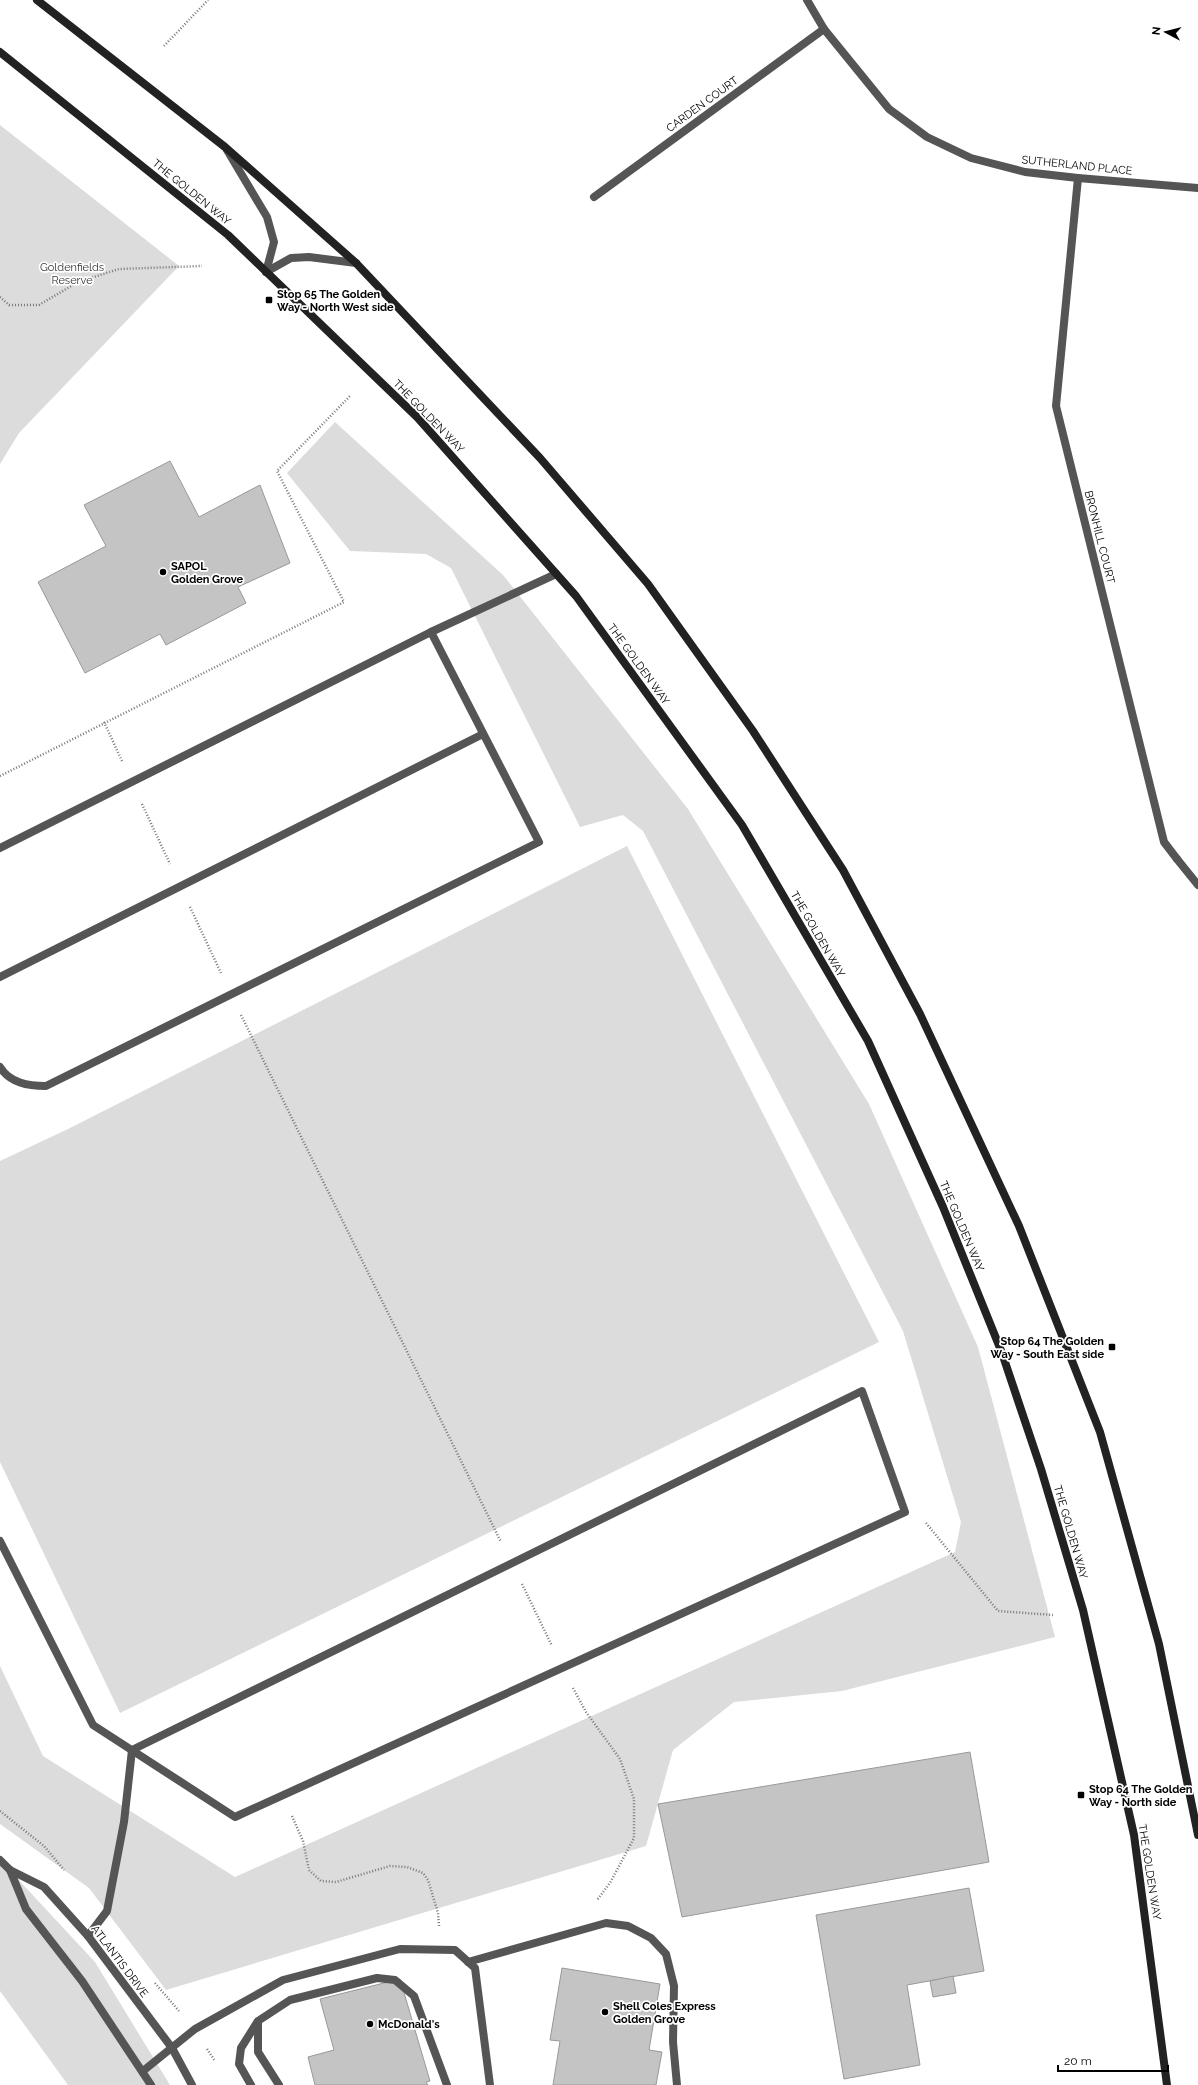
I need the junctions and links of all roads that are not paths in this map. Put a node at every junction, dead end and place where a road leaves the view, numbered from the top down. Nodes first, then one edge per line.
1 (37, 0) edge
2 (807, 0) edge
3 (824, 29) junction
4 (0, 52) edge
5 (225, 148) junction
6 (1078, 178) junction
7 (1198, 188) edge
8 (594, 197) dead end
9 (356, 262) junction
10 (266, 272) junction
11 (556, 574) junction
12 (431, 632) junction
13 (483, 734) junction
14 (0, 848) edge
15 (1198, 885) edge
16 (0, 977) edge
17 (0, 1067) edge
18 (0, 1541) edge
19 (132, 1750) junction
20 (1198, 1835) edge
21 (0, 1860) edge
22 (10, 1870) junction
23 (88, 1936) junction
24 (468, 1962) junction
25 (258, 2022) junction
26 (172, 2048) junction
27 (143, 2071) junction
28 (151, 2085) edge
29 (192, 2085) edge
30 (251, 2085) edge
31 (278, 2085) edge
32 (446, 2085) edge
33 (490, 2085) edge
34 (677, 2085) edge
35 (1168, 2085) edge

1 - 5 main road
2 - 3 street, SUTHERLAND PLACE
3 - 6 street, SUTHERLAND PLACE
3 - 8 street, CARDEN COURT
4 - 10 main road, THE GOLDEN WAY
5 - 9 main road
5 - 10 street
6 - 7 street, SUTHERLAND PLACE
6 - 15 street, BRONHILL COURT
9 - 10 street
9 - 20 main road
10 - 11 main road, THE GOLDEN WAY
11 - 12 street
11 - 35 main road, THE GOLDEN WAY
12 - 13 street
12 - 14 street
13 - 16 street
13 - 17 street
18 - 19 street
19 - 19 street
19 - 23 street
21 - 22 street, ATLANTIS DRIVE
22 - 23 street, ATLANTIS DRIVE
22 - 27 street, ATLANTIS DRIVE
23 - 26 street, ATLANTIS DRIVE
24 - 26 street
24 - 33 street
24 - 34 street
25 - 30 street
25 - 31 street
25 - 32 street
26 - 27 street
26 - 29 street, ATLANTIS DRIVE
27 - 28 street, ATLANTIS DRIVE

